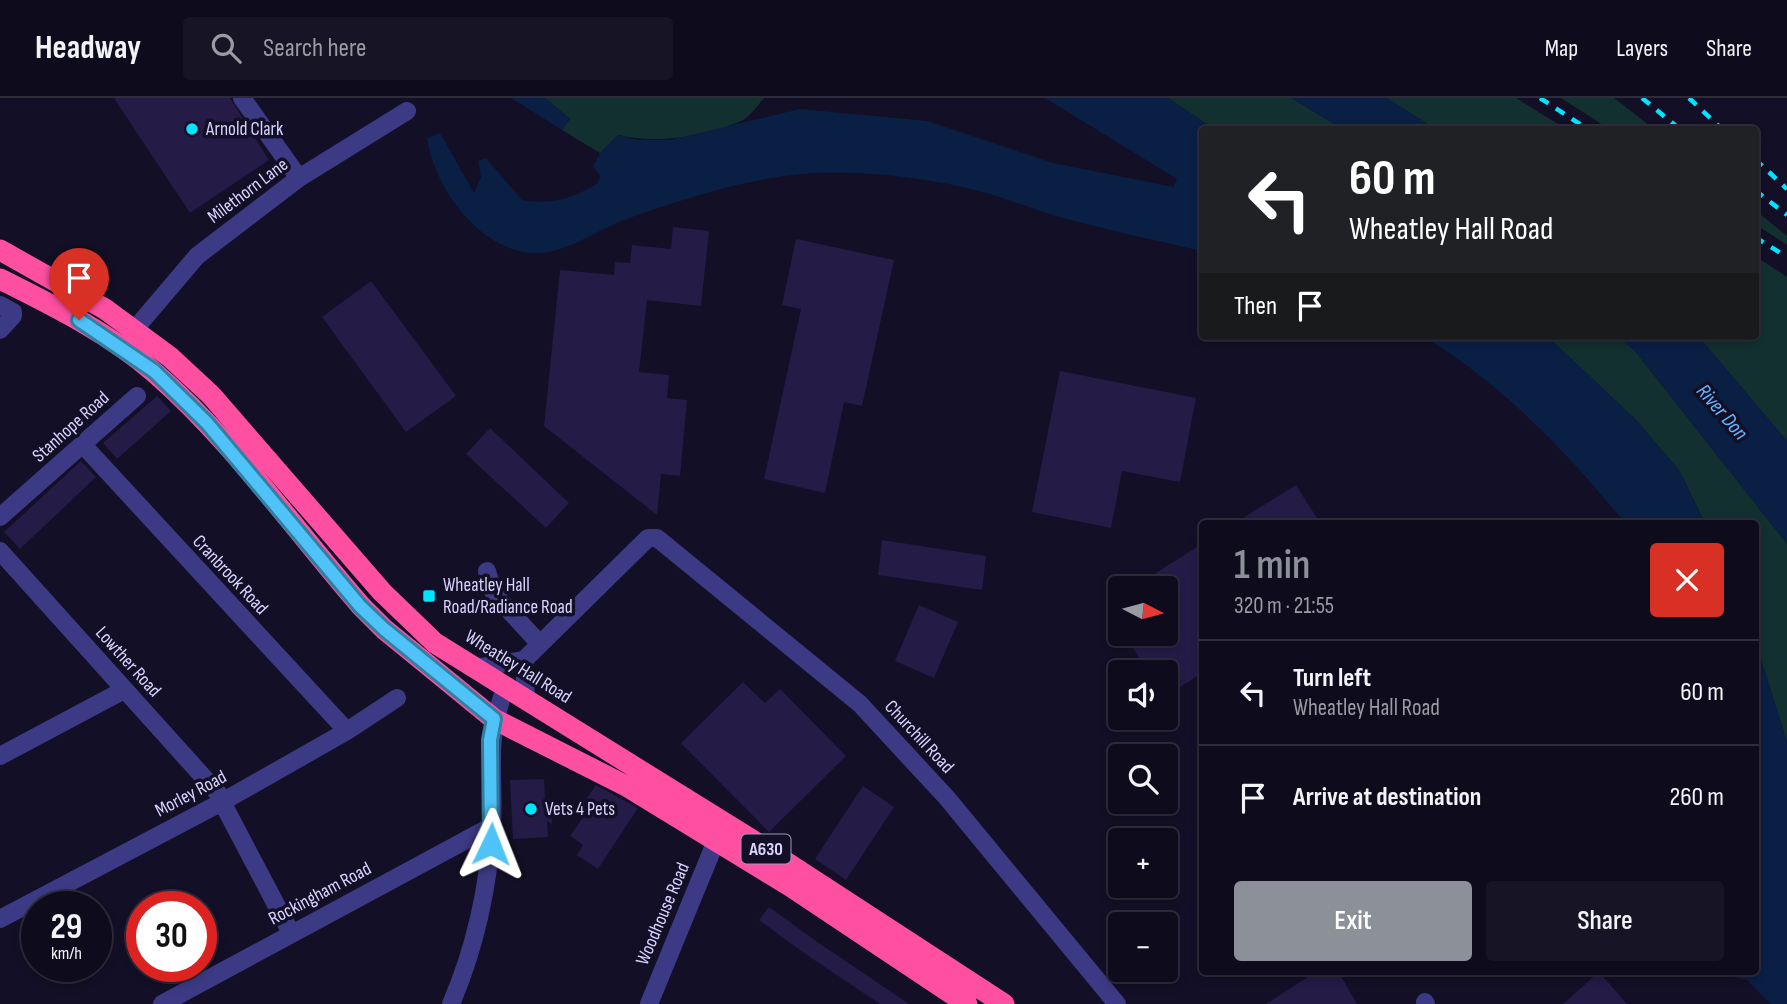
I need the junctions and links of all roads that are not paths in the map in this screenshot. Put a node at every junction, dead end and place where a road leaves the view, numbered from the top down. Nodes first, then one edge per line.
1 (242, 98) edge
2 (407, 111) dead end
3 (299, 177) junction
4 (0, 250) edge
5 (0, 279) edge
6 (7, 311) edge
7 (135, 329) junction
8 (0, 330) edge
9 (137, 396) dead end
10 (84, 446) junction
11 (0, 516) edge
12 (0, 551) edge
13 (487, 571) dead end
14 (539, 643) junction
15 (524, 660) junction
16 (475, 668) junction
17 (124, 690) junction
18 (397, 698) dead end
19 (526, 698) junction
20 (500, 703) junction
21 (347, 731) junction
22 (0, 756) edge
23 (224, 801) junction
24 (492, 826) junction
25 (716, 841) junction
26 (3, 912) edge
27 (291, 933) junction
28 (655, 1001) edge
29 (165, 1002) edge
30 (451, 1004) edge
31 (967, 1004) edge
32 (1004, 1004) edge
33 (1117, 1004) edge

1 - 3 street
2 - 3 street, Milethorn Lane
3 - 7 street, Milethorn Lane
4 - 7 highway, Wheatley Hall Road / A630
5 - 20 highway, Wheatley Hall Road / A630
6 - 8 street
7 - 16 highway, Wheatley Hall Road / A630
9 - 10 street, Stanhope Road
10 - 11 street, Stanhope Road
10 - 21 street, Cranbrook Road
12 - 17 street, Lowther Road
13 - 14 street
14 - 15 street
14 - 33 street, Churchill Road
15 - 16 street
15 - 19 street
16 - 20 highway, Wheatley Hall Road / A630
17 - 22 street
17 - 23 street, Lowther Road
18 - 21 street, Morley Road
19 - 20 highway, Wheatley Hall Road / A630
19 - 32 highway, Wheatley Hall Road / A630
20 - 24 street
20 - 25 highway, Wheatley Hall Road / A630
21 - 23 street, Morley Road
23 - 26 street, Morley Road
23 - 27 street, Lowther Road
24 - 27 street, Rockingham Road
24 - 30 street
25 - 28 street, Woodhouse Road
25 - 31 highway, Wheatley Hall Road / A630
27 - 29 street, Rockingham Road

